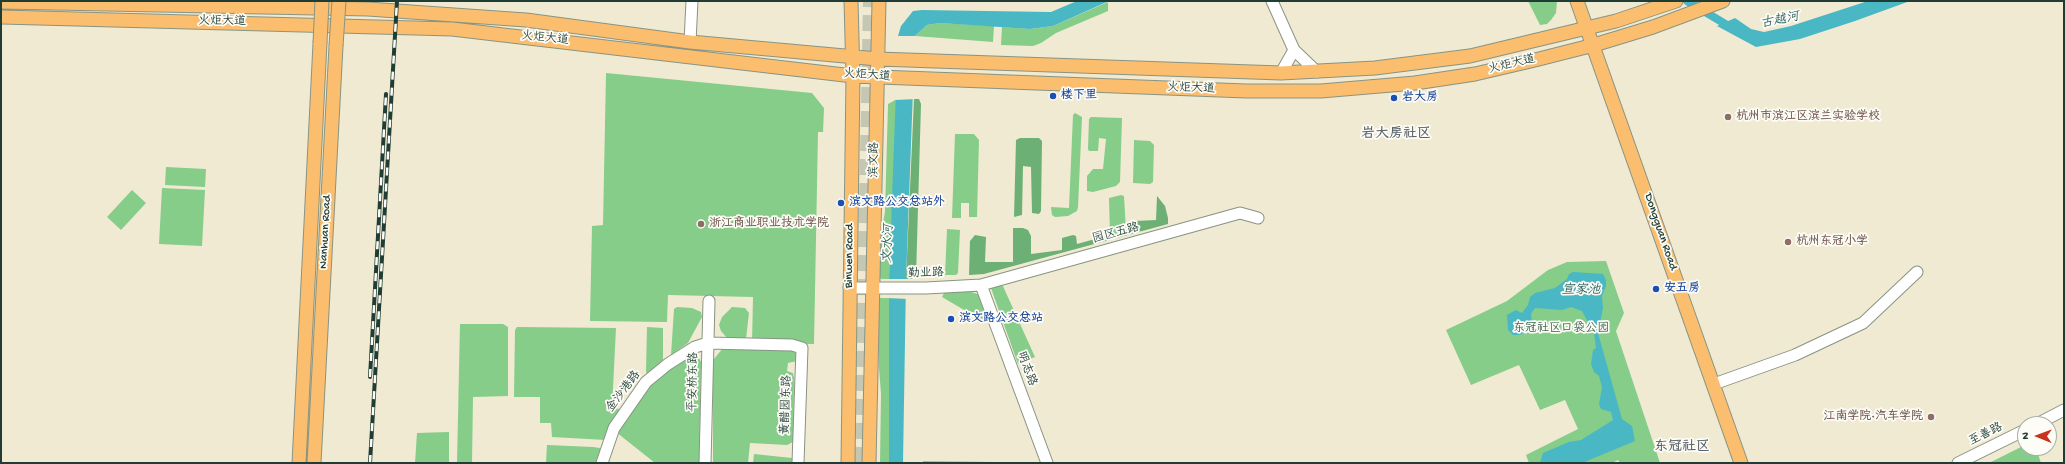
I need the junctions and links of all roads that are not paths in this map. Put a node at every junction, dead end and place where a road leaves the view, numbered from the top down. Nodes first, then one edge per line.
1 (322, 1) edge
2 (339, 1) edge
3 (692, 1) edge
4 (851, 1) edge
5 (880, 1) edge
6 (1272, 1) edge
7 (1577, 1) edge
8 (1676, 1) edge
9 (1, 2) edge
10 (1721, 2) edge
11 (139, 3) edge
12 (1, 18) edge
13 (1587, 28) junction
14 (690, 42) junction
15 (1594, 45) junction
16 (1294, 50) junction
17 (851, 56) junction
18 (878, 59) junction
19 (1213, 71) junction
20 (1317, 72) junction
21 (1281, 73) junction
22 (853, 76) junction
23 (877, 77) junction
24 (1212, 90) junction
25 (1258, 218) dead end
26 (1917, 272) dead end
27 (981, 285) junction
28 (849, 288) junction
29 (877, 288) junction
30 (709, 301) dead end
31 (708, 343) junction
32 (1714, 384) junction
33 (2064, 410) edge
34 (2052, 416) edge
35 (2017, 434) edge
36 (299, 463) edge
37 (314, 463) edge
38 (602, 463) edge
39 (705, 463) edge
40 (798, 463) edge
41 (848, 463) edge
42 (869, 463) edge
43 (1047, 463) edge
44 (1741, 463) edge
45 (1958, 463) edge

1 - 36 main road, Nanhuan Road, bridge
2 - 37 main road, Nanhuan Road, bridge
3 - 14 street
4 - 17 main road, Binwen Road
5 - 18 main road, 滨文路
6 - 16 street
7 - 13 main road, Dongguan Road
8 - 13 main road, 火炬大道
9 - 11 main road, 火炬大道
10 - 15 main road, 火炬大道
11 - 14 main road, 火炬大道
12 - 22 main road, 火炬大道
13 - 15 main road, Dongguan Road
13 - 20 main road, 火炬大道
14 - 17 main road, 火炬大道
15 - 24 main road, 火炬大道
15 - 32 main road, Dongguan Road
16 - 20 street
16 - 21 street
17 - 18 main road, 火炬大道
17 - 22 main road, Binwen Road
18 - 19 main road, 火炬大道
18 - 23 main road, 滨文路
19 - 21 main road, 火炬大道
19 - 24 main road
20 - 21 main road, 火炬大道
22 - 23 main road, 火炬大道
22 - 28 main road, Binwen Road
23 - 24 main road, 火炬大道
23 - 29 main road, 滨文路
25 - 27 street, 园区五路
26 - 32 street
27 - 29 street, 勤业路
27 - 43 street, 明志路
28 - 29 street, 勤业路
28 - 41 main road, Binwen Road
29 - 42 main road, 滨文路
30 - 31 street, 平安桥东路
31 - 38 street, 金沙港路
31 - 39 street, 平安桥东路
31 - 40 street, 黄醋园东路
32 - 44 main road, Dongguan Road
33 - 34 street
35 - 45 street, 至善路

